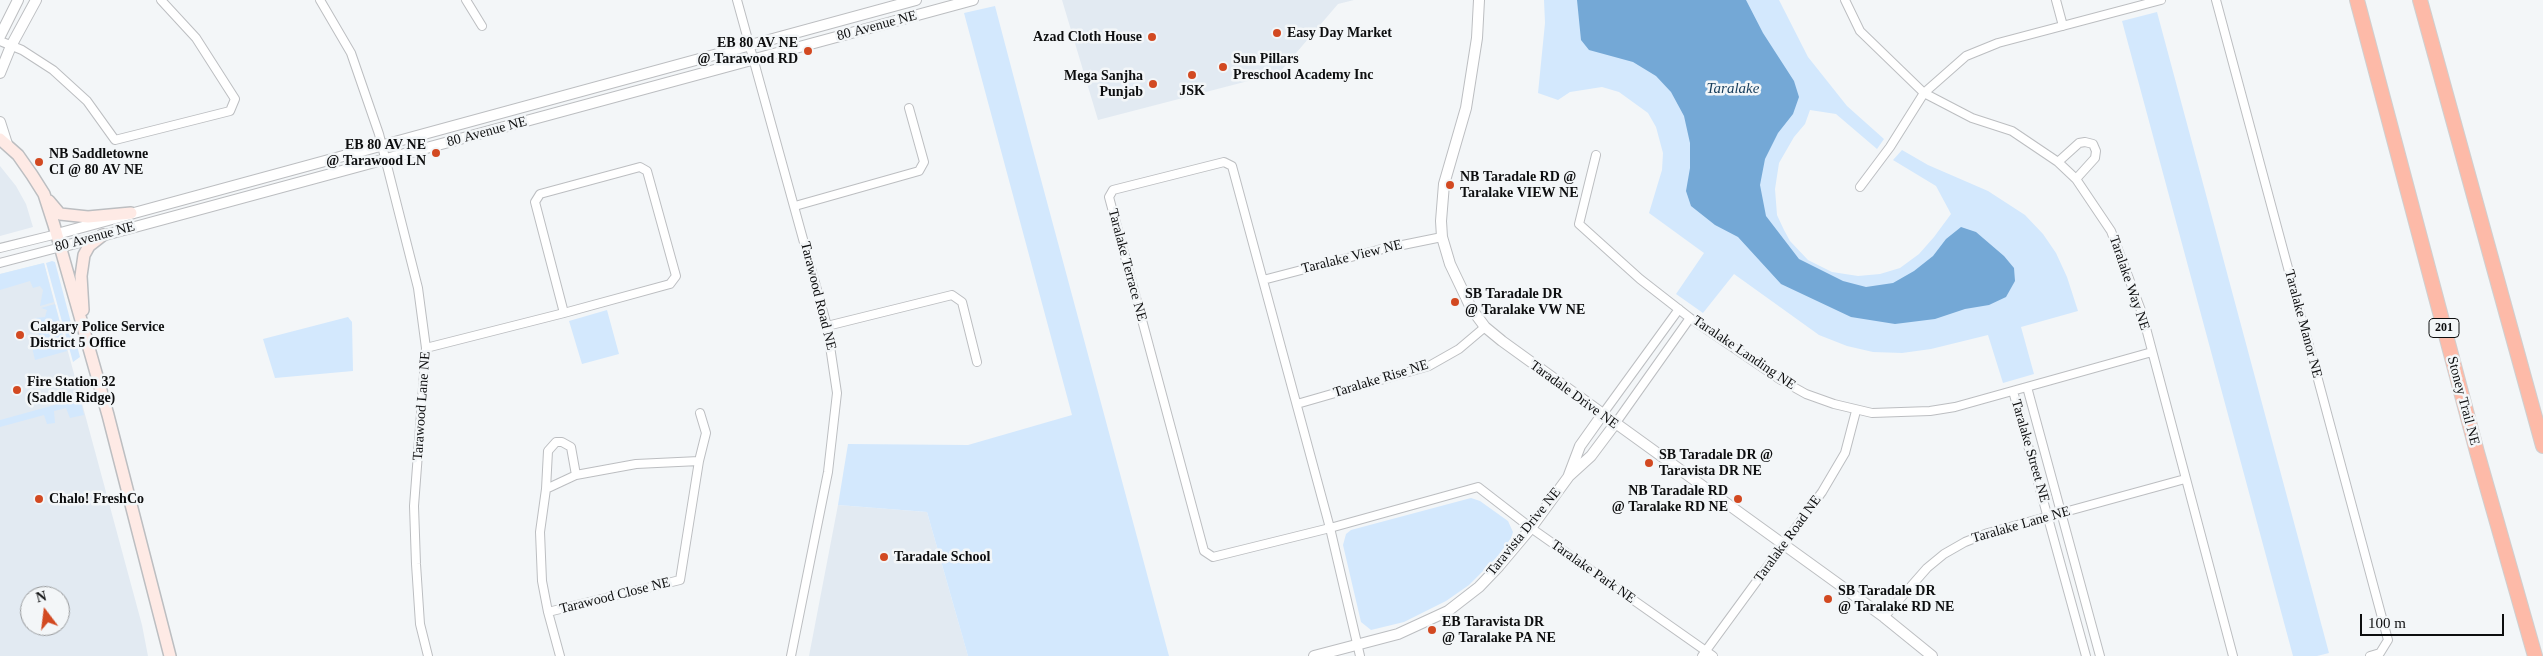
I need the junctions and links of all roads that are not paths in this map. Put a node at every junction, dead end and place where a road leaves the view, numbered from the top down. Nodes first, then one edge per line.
1 (18, 0) edge
2 (36, 0) edge
3 (160, 0) edge
4 (320, 0) edge
5 (466, 0) edge
6 (737, 0) edge
7 (916, 0) edge
8 (973, 0) edge
9 (1475, 0) edge
10 (1479, 0) edge
11 (1845, 0) edge
12 (2056, 0) edge
13 (2161, 0) edge
14 (2216, 0) edge
15 (2357, 0) edge
16 (2420, 0) edge
17 (1478, 11) junction
18 (482, 26) dead end
19 (2063, 26) junction
20 (0, 36) edge
21 (0, 41) edge
22 (750, 44) junction
23 (11, 46) junction
24 (753, 59) junction
25 (0, 73) edge
26 (1924, 93) junction
27 (909, 108) dead end
28 (0, 122) edge
29 (3, 141) edge
30 (382, 145) junction
31 (1596, 155) dead end
32 (386, 160) junction
33 (2058, 162) junction
34 (2076, 179) junction
35 (1860, 187) dead end
36 (44, 194) junction
37 (796, 206) junction
38 (131, 213) junction
39 (57, 234) junction
40 (103, 235) junction
41 (1442, 237) junction
42 (61, 247) junction
43 (0, 248) edge
44 (0, 263) edge
45 (1264, 280) junction
46 (1679, 309) junction
47 (564, 313) junction
48 (1690, 318) junction
49 (83, 320) junction
50 (828, 326) junction
51 (1485, 327) junction
52 (426, 348) junction
53 (2152, 352) junction
54 (978, 362) dead end
55 (2027, 387) junction
56 (2013, 391) junction
57 (1297, 404) junction
58 (1856, 411) junction
59 (700, 413) dead end
60 (1602, 415) junction
61 (1615, 424) junction
62 (2543, 446) edge
63 (699, 461) junction
64 (576, 475) junction
65 (1569, 476) junction
66 (2185, 479) junction
67 (546, 489) junction
68 (2061, 514) junction
69 (2049, 517) junction
70 (1330, 528) junction
71 (1531, 528) junction
72 (1784, 546) junction
73 (548, 612) junction
74 (1884, 617) junction
75 (1357, 644) junction
76 (1704, 653) edge
77 (170, 656) edge
78 (428, 656) edge
79 (560, 656) edge
80 (791, 656) edge
81 (1314, 656) edge
82 (1360, 656) edge
83 (1713, 656) edge
84 (1932, 656) edge
85 (2086, 656) edge
86 (2100, 656) edge
87 (2233, 656) edge
88 (2370, 656) edge
89 (2535, 656) edge

1 - 20 street
2 - 23 street
3 - 23 street
4 - 30 street, Tarawood Lane NE
5 - 18 street
6 - 22 street, Tarawood Road NE
7 - 22 street, 80 Avenue NE
8 - 24 street, 80 Avenue NE
9 - 17 street, Taradale Drive NE
10 - 17 street, Taradale Drive NE
11 - 26 street, Taralake Way NE
12 - 19 street
13 - 19 street
14 - 88 street, Taralake Manor NE
15 - 89 highway, Stoney Trail NE / 201
16 - 62 highway
17 - 41 street, Taradale Drive NE
19 - 26 street
21 - 23 street
22 - 24 street, Tarawood Road NE
22 - 30 street, 80 Avenue NE
23 - 25 street
24 - 32 street, 80 Avenue NE
24 - 37 street, Tarawood Road NE
26 - 33 street, Taralake Way NE
26 - 35 street
27 - 37 street
28 - 29 street
29 - 36 main road
30 - 32 street, Tarawood Lane NE
30 - 38 street, 80 Avenue NE
31 - 46 street, Taralake Landing NE
32 - 40 street, 80 Avenue NE
32 - 52 street, Tarawood Lane NE
33 - 34 street, Taralake Way NE
33 - 34 street
34 - 53 street, Taralake Way NE
36 - 38 main road
36 - 39 main road
37 - 50 street, Tarawood Road NE
38 - 39 street, 80 Avenue NE
39 - 42 main road
39 - 43 street, 80 Avenue NE
40 - 42 street, 80 Avenue NE
40 - 49 main road
41 - 45 street, Taralake View NE
41 - 51 street, Taradale Drive NE
42 - 44 street, 80 Avenue NE
42 - 49 main road
45 - 57 street, Taralake Terrace NE
45 - 70 street, Taralake Terrace NE
46 - 48 street, Taralake Landing NE
46 - 60 street
47 - 47 street
47 - 52 street
48 - 58 street, Taralake Landing NE
48 - 61 street
49 - 77 main road
50 - 54 street
50 - 80 street, Tarawood Road NE
51 - 57 street, Taralake Rise NE
51 - 60 street, Taradale Drive NE
52 - 78 street, Tarawood Lane NE
53 - 55 street, Taralake Landing NE
53 - 66 street, Taralake Way NE
55 - 56 street, Taralake Landing NE
55 - 68 street, Taralake Street NE
56 - 58 street, Taralake Landing NE
56 - 69 street, Taralake Street NE
57 - 70 street, Taralake Terrace NE
58 - 72 street, Taralake Road NE
59 - 63 street, Tarawood Close NE
60 - 61 street, Taradale Drive NE
60 - 65 street, Taravista Drive NE
61 - 65 street, Taravista Drive NE
61 - 72 street, Taradale Drive NE
63 - 64 street
63 - 73 street, Tarawood Close NE
64 - 67 street
64 - 67 street, Tarawood Close NE
65 - 71 street, Taravista Drive NE
66 - 68 street, Taralake Lane NE
66 - 87 street, Taralake Way NE
67 - 73 street, Tarawood Close NE
68 - 69 street, Taralake Lane NE
68 - 86 street, Taralake Street NE
69 - 74 street, Taralake Lane NE
69 - 85 street, Taralake Street NE
70 - 71 street, Taralake Park NE
70 - 75 street, Taralake Terrace NE
71 - 75 street, Taravista Drive NE
71 - 76 street, Taralake Park NE
72 - 74 street, Taradale Drive NE
72 - 76 street, Taralake Road NE
73 - 79 street, Tarawood Close NE
74 - 84 street, Taradale Drive NE
75 - 81 street, Taravista Drive NE
75 - 82 street, Taralake Terrace NE
76 - 83 street, Taralake Park NE

